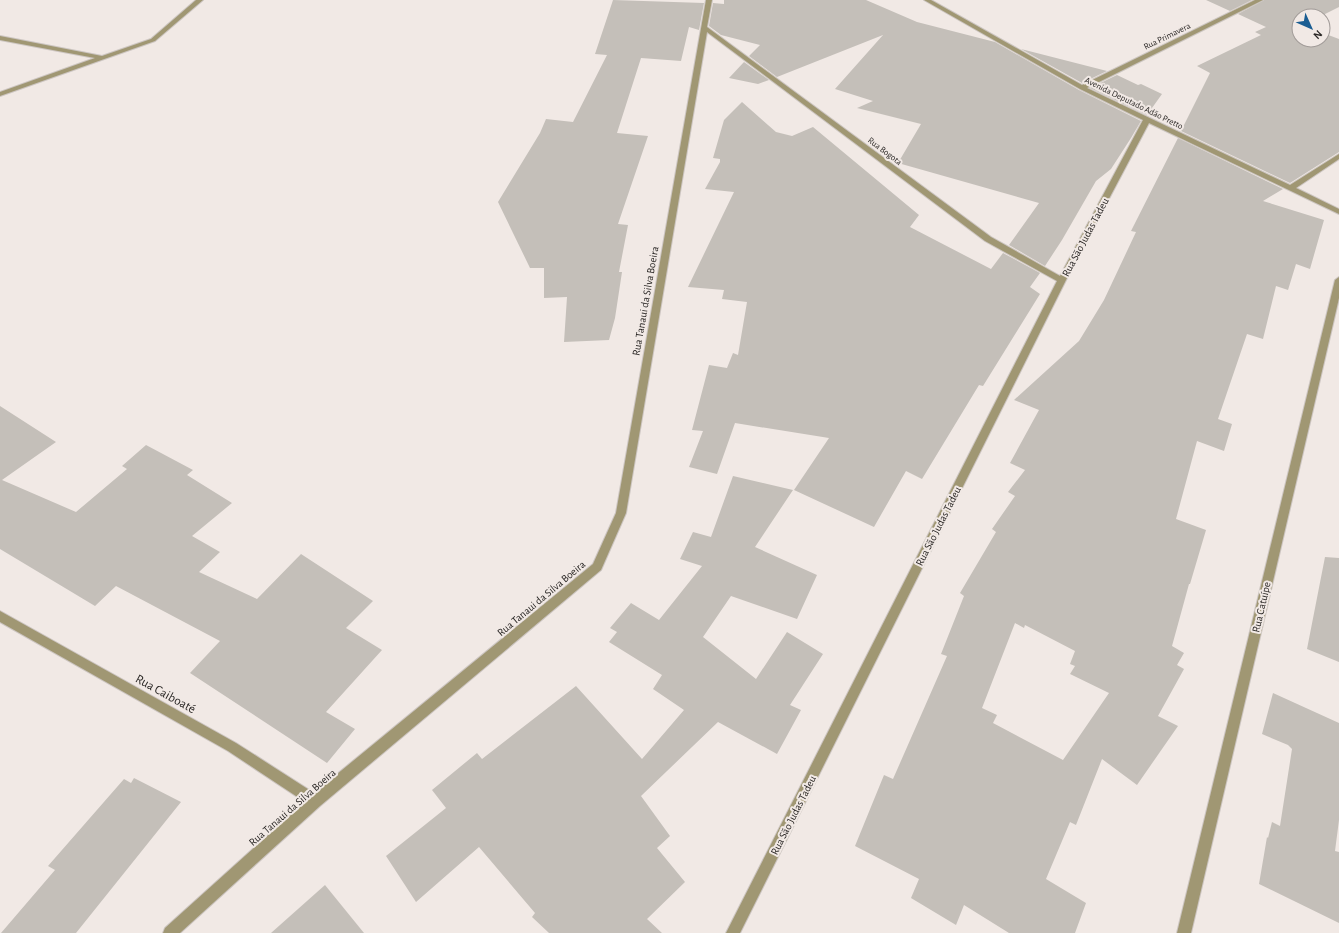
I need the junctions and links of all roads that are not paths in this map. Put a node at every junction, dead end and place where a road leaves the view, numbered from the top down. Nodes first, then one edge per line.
1 (200, 0) edge
2 (709, 0) edge
3 (927, 0) edge
4 (1260, 0) edge
5 (704, 27) junction
6 (0, 38) edge
7 (102, 58) junction
8 (1082, 88) junction
9 (0, 94) edge
10 (1146, 120) junction
11 (1339, 156) edge
12 (1291, 188) junction
13 (1339, 212) edge
14 (1062, 280) junction
15 (1339, 280) edge
16 (0, 616) edge
17 (315, 801) junction
18 (170, 933) edge
19 (733, 933) edge
20 (1184, 933) edge

1 - 7 street
2 - 5 street, Rua Tanaui da Silva Boeira
3 - 8 street, Avenida Deputado Adão Pretto
4 - 8 street, Rua Primavera
5 - 14 street, Rua Bogota
5 - 17 street, Rua Tanaui da Silva Boeira
6 - 7 street
7 - 9 street
8 - 10 street, Avenida Deputado Adão Pretto
10 - 12 street, Avenida Deputado Adão Pretto
10 - 14 street, Rua São Judas Tadeu
11 - 12 street
12 - 13 street, Avenida Deputado Adão Pretto
14 - 19 street, Rua São Judas Tadeu
15 - 20 street, Rua Catuípe
16 - 17 street, Rua Caiboaté
17 - 18 street, Rua Tanaui da Silva Boeira

